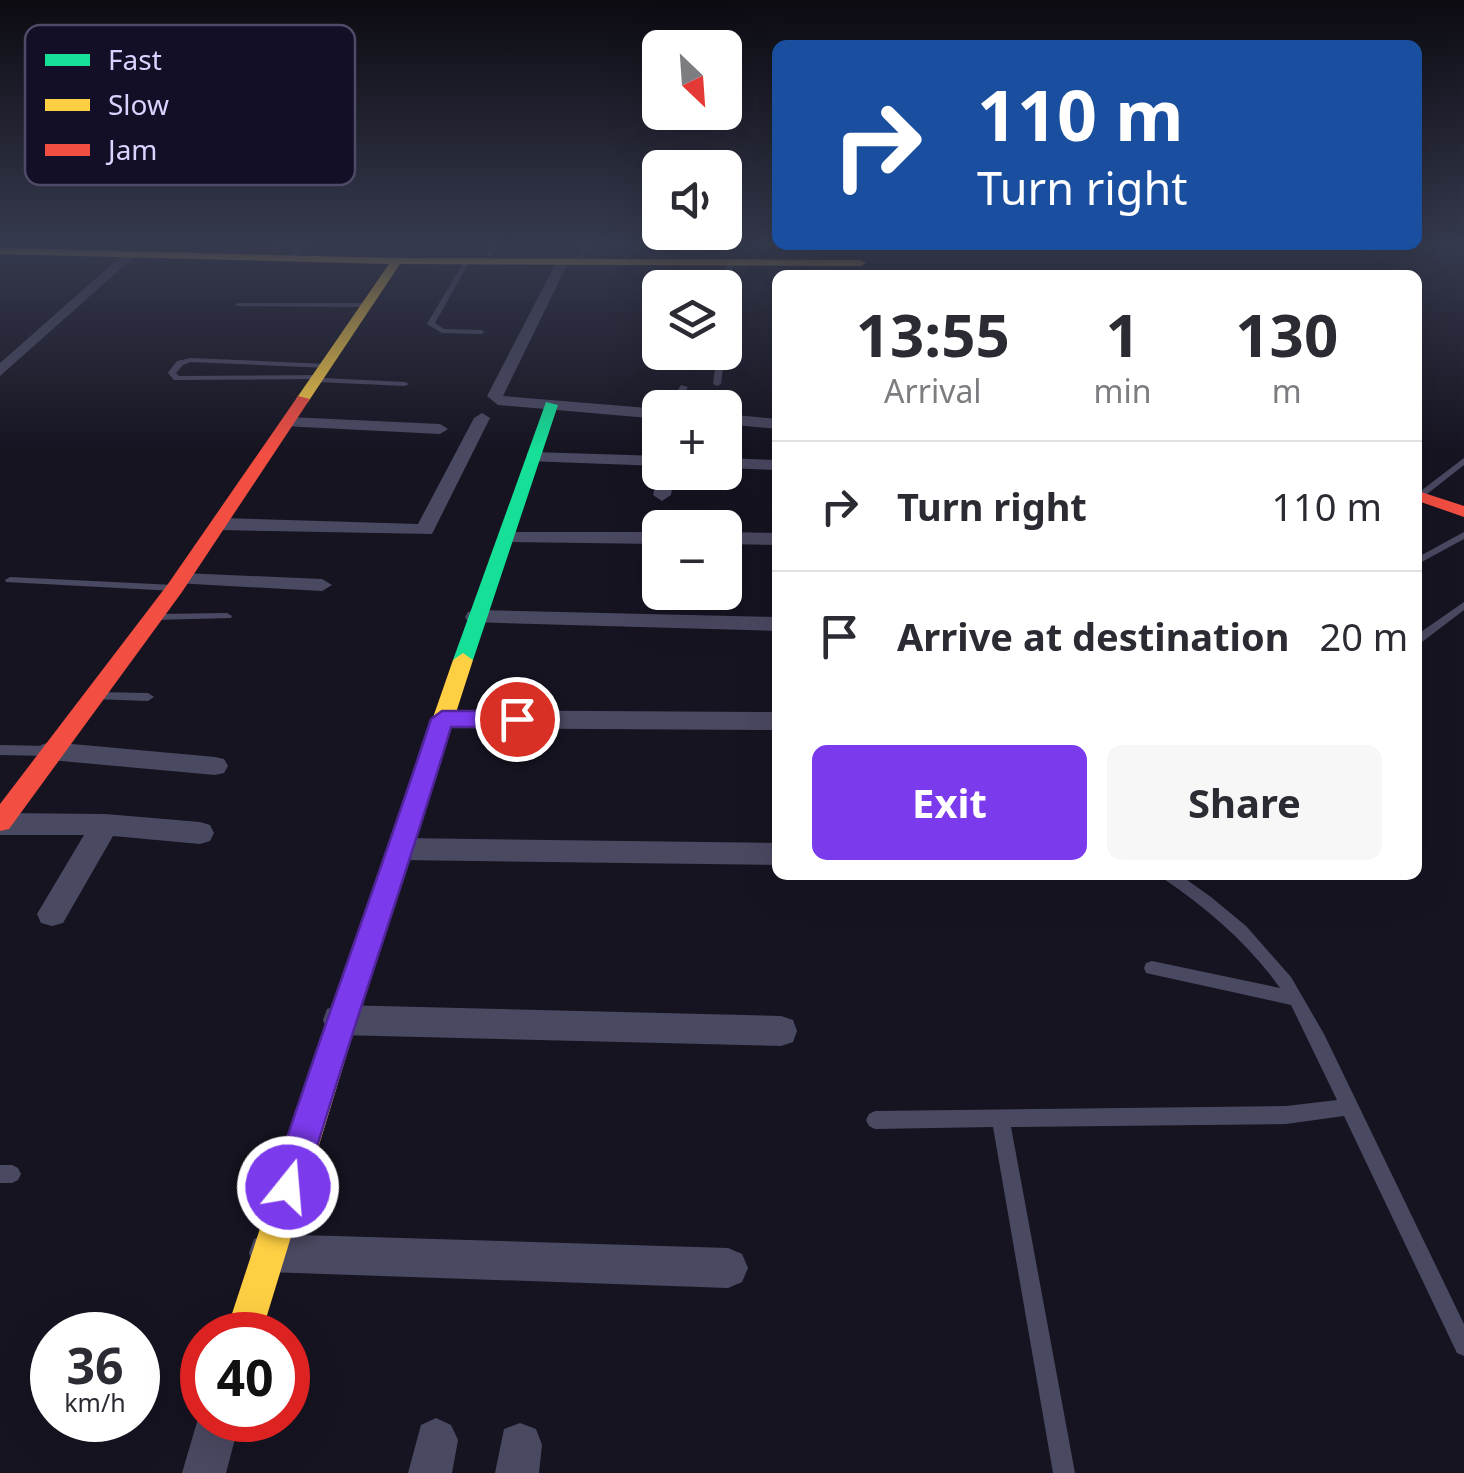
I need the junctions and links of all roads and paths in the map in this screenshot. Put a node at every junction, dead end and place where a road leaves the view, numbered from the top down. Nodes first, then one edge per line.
1 (63, 315) edge
2 (360, 315) edge
3 (438, 315) edge
4 (542, 315) edge
5 (480, 332) dead end
6 (719, 370) edge
7 (0, 371) edge
8 (322, 375) junction
9 (405, 384) dead end
10 (717, 384) dead end
11 (684, 387) dead end
12 (682, 390) edge
13 (551, 405) junction
14 (642, 413) edge
15 (482, 418) dead end
16 (742, 421) edge
17 (290, 422) junction
18 (772, 424) edge
19 (440, 430) dead end
20 (533, 457) junction
21 (642, 460) edge
22 (1464, 461) edge
23 (742, 464) edge
24 (772, 465) edge
25 (663, 490) edge
26 (1422, 493) edge
27 (662, 495) dead end
28 (1422, 497) edge
29 (1464, 512) edge
30 (219, 524) junction
31 (1464, 535) edge
32 (506, 538) junction
33 (642, 538) edge
34 (742, 538) edge
35 (772, 539) edge
36 (1422, 559) edge
37 (10, 580) dead end
38 (179, 584) junction
39 (322, 585) dead end
40 (1464, 605) edge
41 (227, 616) dead end
42 (150, 617) junction
43 (476, 618) junction
44 (772, 624) edge
45 (1422, 636) edge
46 (94, 696) junction
47 (148, 697) dead end
48 (442, 719) junction
49 (772, 721) edge
50 (0, 750) edge
51 (50, 751) junction
52 (214, 766) dead end
53 (0, 823) edge
54 (105, 826) junction
55 (200, 833) dead end
56 (402, 849) junction
57 (772, 854) edge
58 (1176, 880) edge
59 (52, 914) dead end
60 (1152, 968) dead end
61 (1297, 999) junction
62 (339, 1020) junction
63 (782, 1031) dead end
64 (1349, 1107) junction
65 (875, 1120) dead end
66 (1001, 1120) junction
67 (268, 1253) junction
68 (728, 1268) dead end
69 (250, 1312) edge
70 (1464, 1346) edge
71 (212, 1442) edge
72 (204, 1473) edge
73 (1064, 1473) edge

1 - 7 street
2 - 8 street
3 - 5 lane
4 - 13 street
6 - 10 lane
8 - 8 lane
8 - 9 lane
8 - 17 street
11 - 12 lane
13 - 14 street
13 - 20 street
15 - 30 street
16 - 18 street
17 - 19 street
17 - 30 street
20 - 21 street
20 - 32 street
22 - 26 lane
23 - 24 street
25 - 27 street
28 - 29 street
30 - 38 street
31 - 36 lane
32 - 33 street
32 - 43 street
34 - 35 street
37 - 38 lane
38 - 39 street
38 - 42 street
40 - 45 lane
41 - 42 lane
42 - 46 street
43 - 44 street
43 - 48 street
46 - 47 lane
46 - 51 street
48 - 49 street
48 - 56 street
50 - 51 lane
51 - 52 street
51 - 53 street
53 - 54 street
54 - 55 street
54 - 59 street
56 - 57 street
56 - 62 street
58 - 61 lane
60 - 61 lane
61 - 64 lane
62 - 63 street
62 - 67 street
64 - 66 lane
64 - 70 lane
65 - 66 lane
66 - 73 lane
67 - 68 street
67 - 69 street
71 - 72 street

